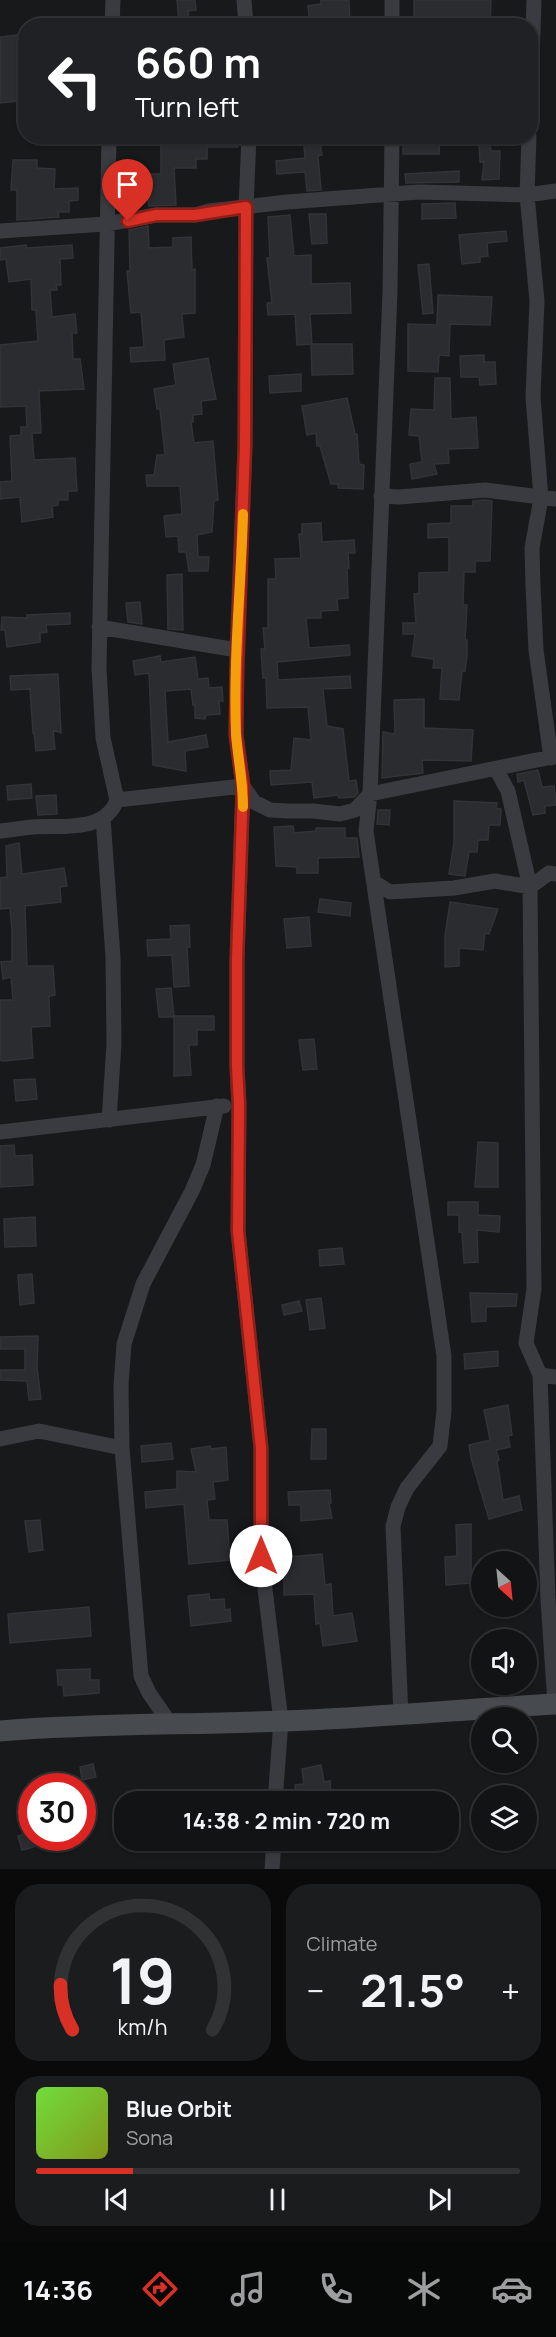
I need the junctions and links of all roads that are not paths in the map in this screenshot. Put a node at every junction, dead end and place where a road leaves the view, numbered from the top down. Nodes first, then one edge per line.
1 (113, 0) edge
2 (244, 0) edge
3 (392, 0) edge
4 (534, 0) edge
5 (112, 18) edge
6 (245, 18) edge
7 (392, 18) edge
8 (533, 18) edge
9 (109, 144) edge
10 (249, 144) edge
11 (392, 144) edge
12 (530, 144) edge
13 (556, 191) edge
14 (392, 195) junction
15 (527, 195) junction
16 (246, 207) junction
17 (106, 224) junction
18 (0, 231) edge
19 (381, 496) junction
20 (548, 499) edge
21 (99, 627) junction
22 (237, 650) junction
23 (554, 757) edge
24 (496, 769) junction
25 (243, 786) junction
26 (370, 794) junction
27 (117, 800) junction
28 (103, 818) junction
29 (0, 831) edge
30 (556, 874) edge
31 (374, 882) junction
32 (530, 887) junction
33 (239, 1104) junction
34 (217, 1107) junction
35 (109, 1120) junction
36 (0, 1132) edge
37 (540, 1375) junction
38 (556, 1377) edge
39 (0, 1439) edge
40 (122, 1448) junction
41 (556, 1704) edge
42 (400, 1716) junction
43 (281, 1721) junction
44 (169, 1722) junction
45 (0, 1731) edge
46 (276, 1791) edge
47 (273, 1851) edge
48 (272, 1869) edge

1 - 5 street
2 - 6 street
3 - 7 street
4 - 8 street
9 - 17 street
10 - 16 street
11 - 14 street
12 - 15 street
13 - 15 street
14 - 15 street
14 - 16 street
14 - 19 street
15 - 20 street
16 - 17 street
16 - 22 street
17 - 18 street
17 - 21 street
19 - 20 street
19 - 26 street
20 - 23 street
21 - 22 street
21 - 27 street
22 - 25 street
23 - 24 street
24 - 26 street
24 - 32 street
25 - 26 street
25 - 27 street
25 - 33 street
26 - 31 street
27 - 28 street
28 - 29 street
28 - 35 street
30 - 32 street
31 - 32 street
31 - 42 street
32 - 37 street
33 - 34 street
33 - 43 street
34 - 35 street
34 - 40 street
35 - 36 street
37 - 38 street
37 - 41 street
39 - 40 street
40 - 44 street
41 - 42 street
42 - 43 street
43 - 44 street
43 - 46 street
44 - 45 street
47 - 48 street

